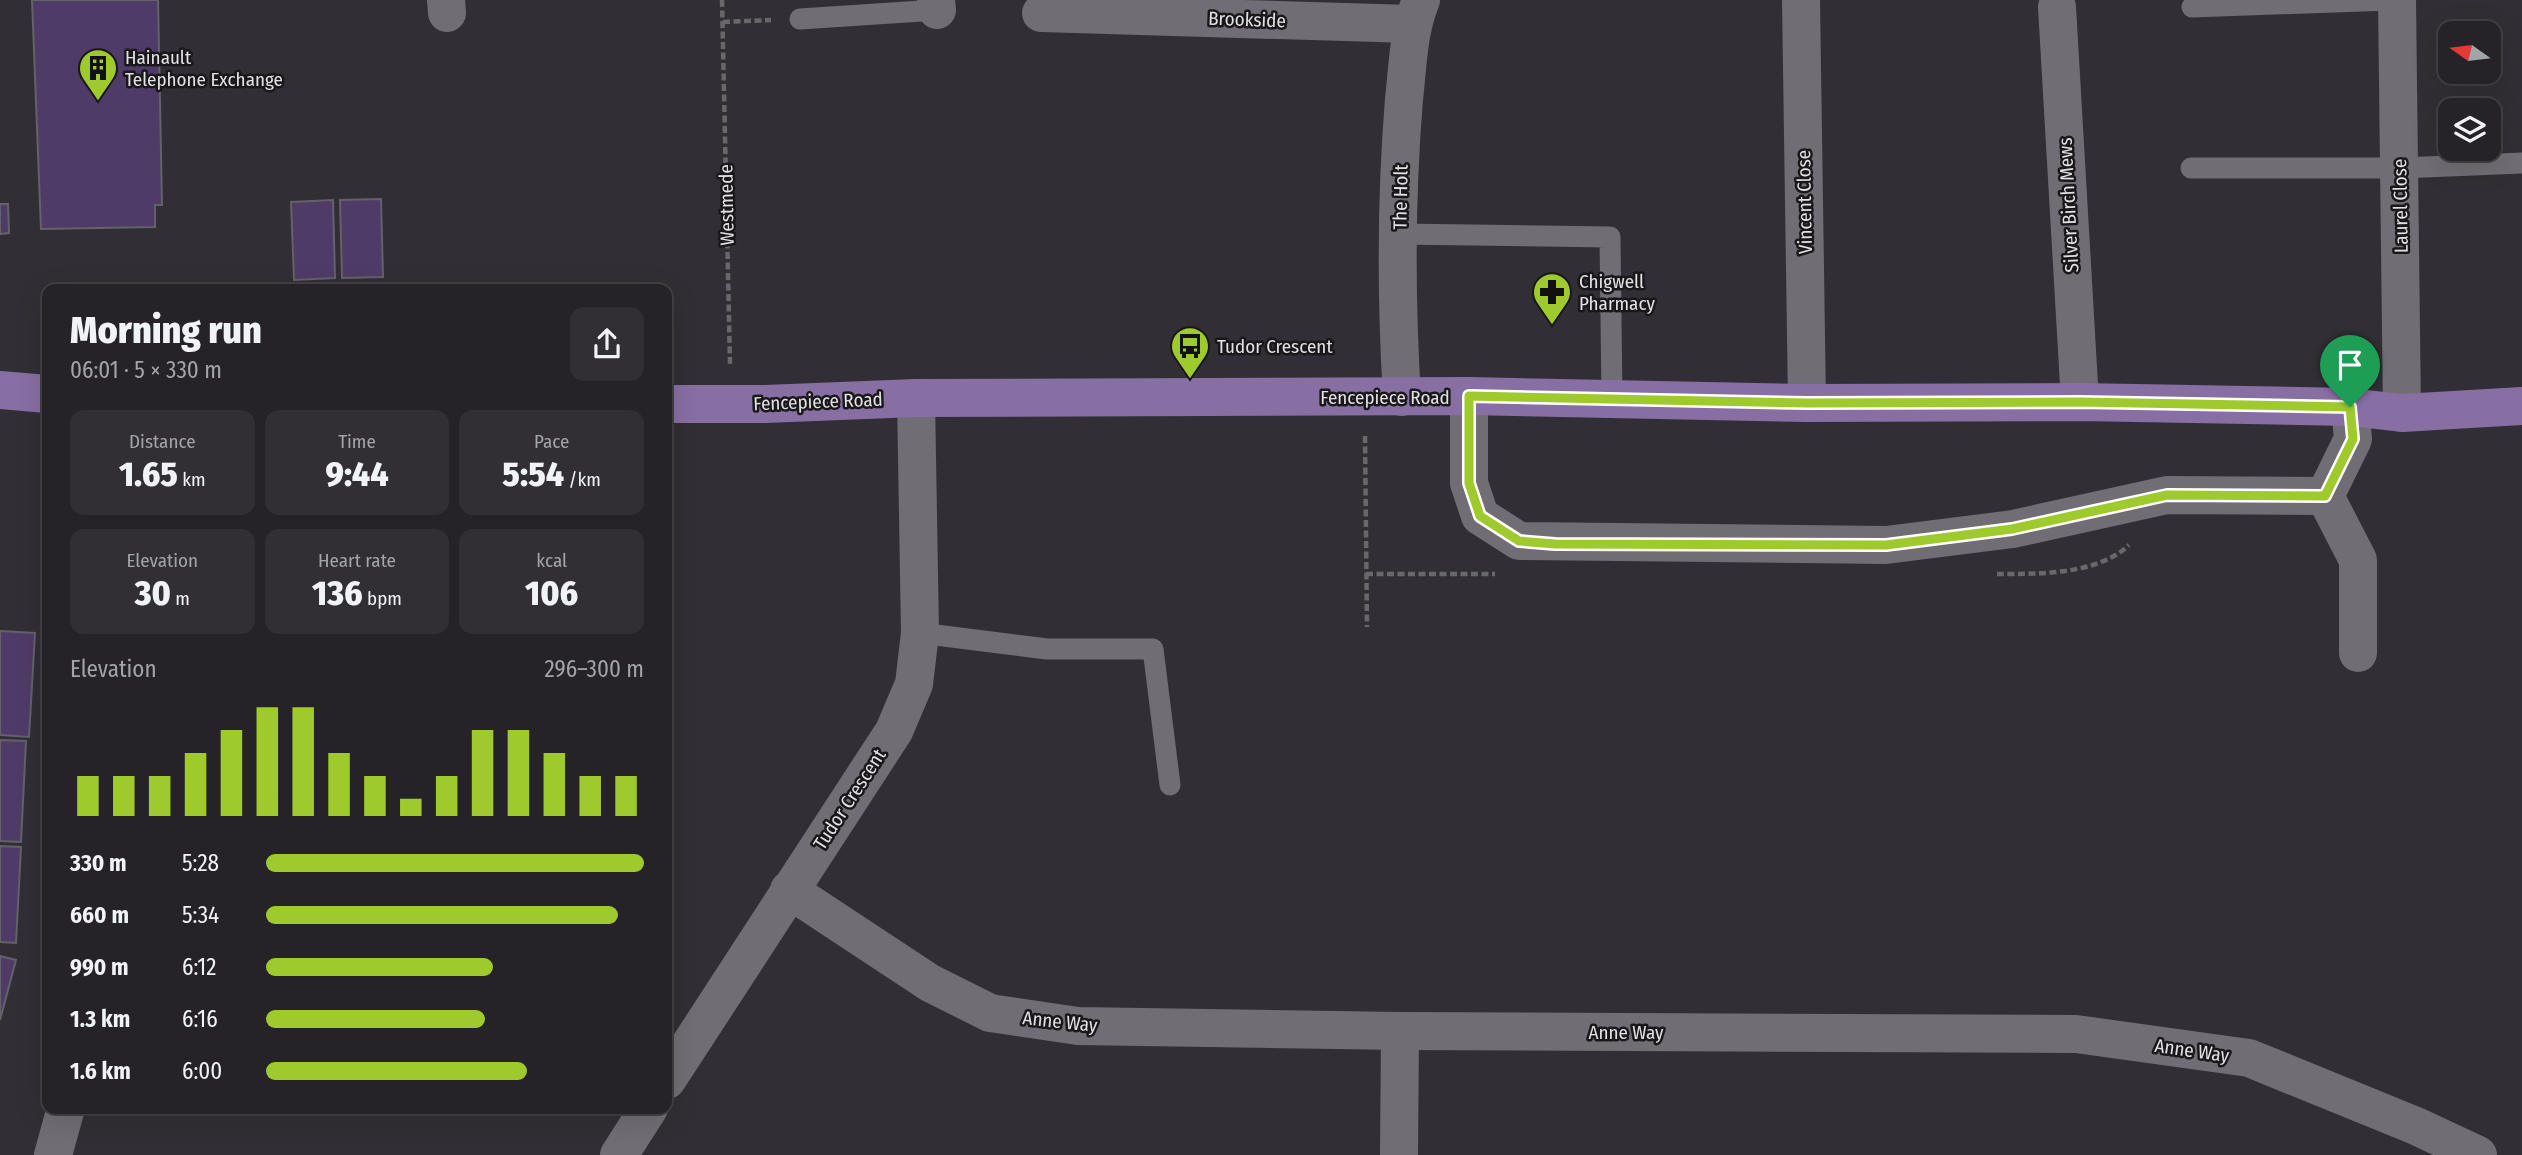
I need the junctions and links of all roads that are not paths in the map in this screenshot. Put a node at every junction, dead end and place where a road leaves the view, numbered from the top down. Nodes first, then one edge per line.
1 (1801, 0) edge
2 (2390, 0) edge
3 (2397, 0) edge
4 (937, 5) edge
5 (2057, 7) dead end
6 (2192, 7) dead end
7 (1416, 12) edge
8 (1041, 13) dead end
9 (800, 19) road end
10 (2522, 163) edge
11 (2191, 168) dead end
12 (2400, 168) junction
13 (1399, 234) junction
14 (0, 390) edge
15 (42, 394) edge
16 (1469, 396) junction
17 (1402, 397) junction
18 (916, 398) junction
19 (1612, 399) junction
20 (2080, 402) junction
21 (1807, 403) junction
22 (672, 404) edge
23 (2522, 406) edge
24 (2350, 407) junction
25 (2402, 413) junction
26 (2325, 496) junction
27 (920, 633) junction
28 (2358, 653) dead end
29 (1170, 785) dead end
30 (789, 890) junction
31 (1400, 1031) junction
32 (672, 1072) edge
33 (64, 1114) edge
34 (645, 1114) edge
35 (53, 1155) edge
36 (619, 1155) edge
37 (1399, 1155) edge
38 (2477, 1155) edge

1 - 21 street, Vincent Close
2 - 6 lane
3 - 12 street, Laurel Close
4 - 9 lane
5 - 20 street, Silver Birch Mews
7 - 8 street, Brookside
7 - 13 street, The Holt
10 - 12 lane
11 - 12 lane
12 - 25 street, Laurel Close
13 - 17 street, The Holt
13 - 19 lane
14 - 15 main road
16 - 17 main road, Fencepiece Road
16 - 19 main road, Fencepiece Road
16 - 26 street
17 - 18 main road, Fencepiece Road
18 - 22 main road, Fencepiece Road
18 - 27 street, Tudor Crescent
19 - 21 main road, Fencepiece Road
20 - 21 main road, Fencepiece Road
20 - 24 main road, Fencepiece Road
23 - 25 main road, Fencepiece Road
24 - 25 main road, Fencepiece Road
24 - 26 street
26 - 28 street
27 - 29 lane
27 - 30 street, Tudor Crescent
30 - 31 street, Anne Way
30 - 32 street, Tudor Crescent
31 - 37 street
31 - 38 street, Anne Way
33 - 35 street
34 - 36 street

